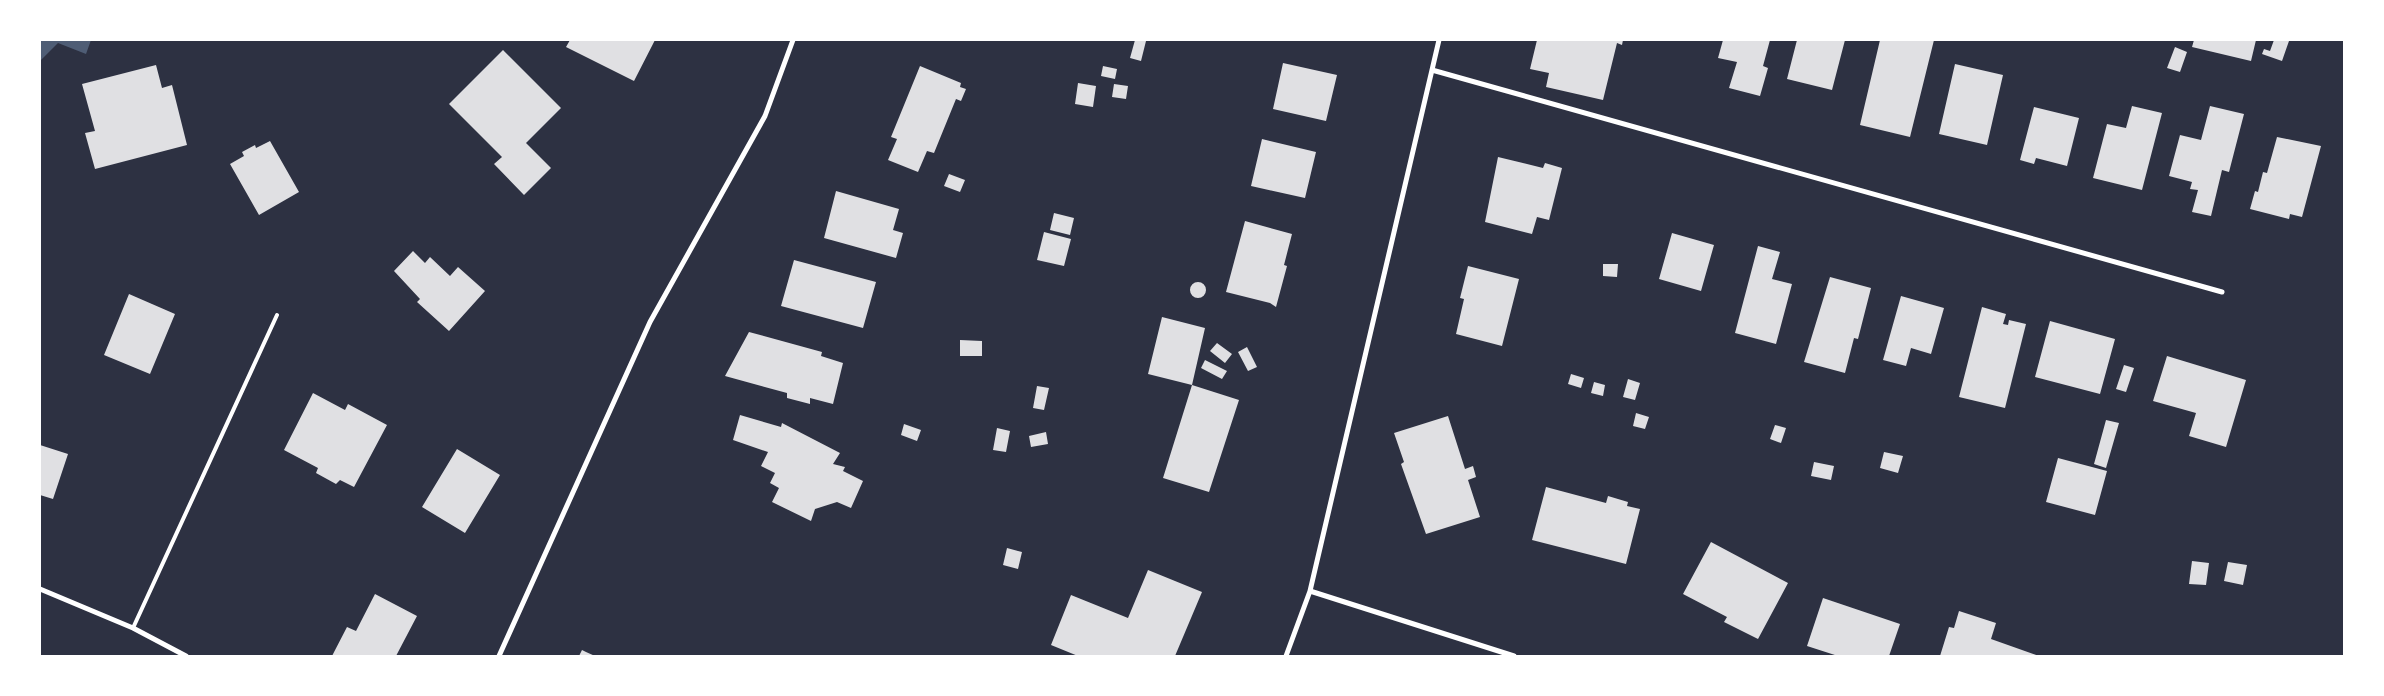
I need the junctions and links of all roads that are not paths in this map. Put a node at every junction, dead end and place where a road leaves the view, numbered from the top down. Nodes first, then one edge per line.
1 (793, 40) edge
2 (1440, 40) edge
3 (1432, 70) junction
4 (2222, 292) dead end
5 (277, 316) dead end
6 (40, 589) edge
7 (1310, 591) junction
8 (133, 628) junction
9 (186, 656) edge
10 (499, 656) edge
11 (1286, 656) edge
12 (1514, 656) edge

1 - 10 street
2 - 3 street
3 - 4 street
3 - 7 street
5 - 8 lane
6 - 8 street
7 - 11 street
7 - 12 street
8 - 9 street

